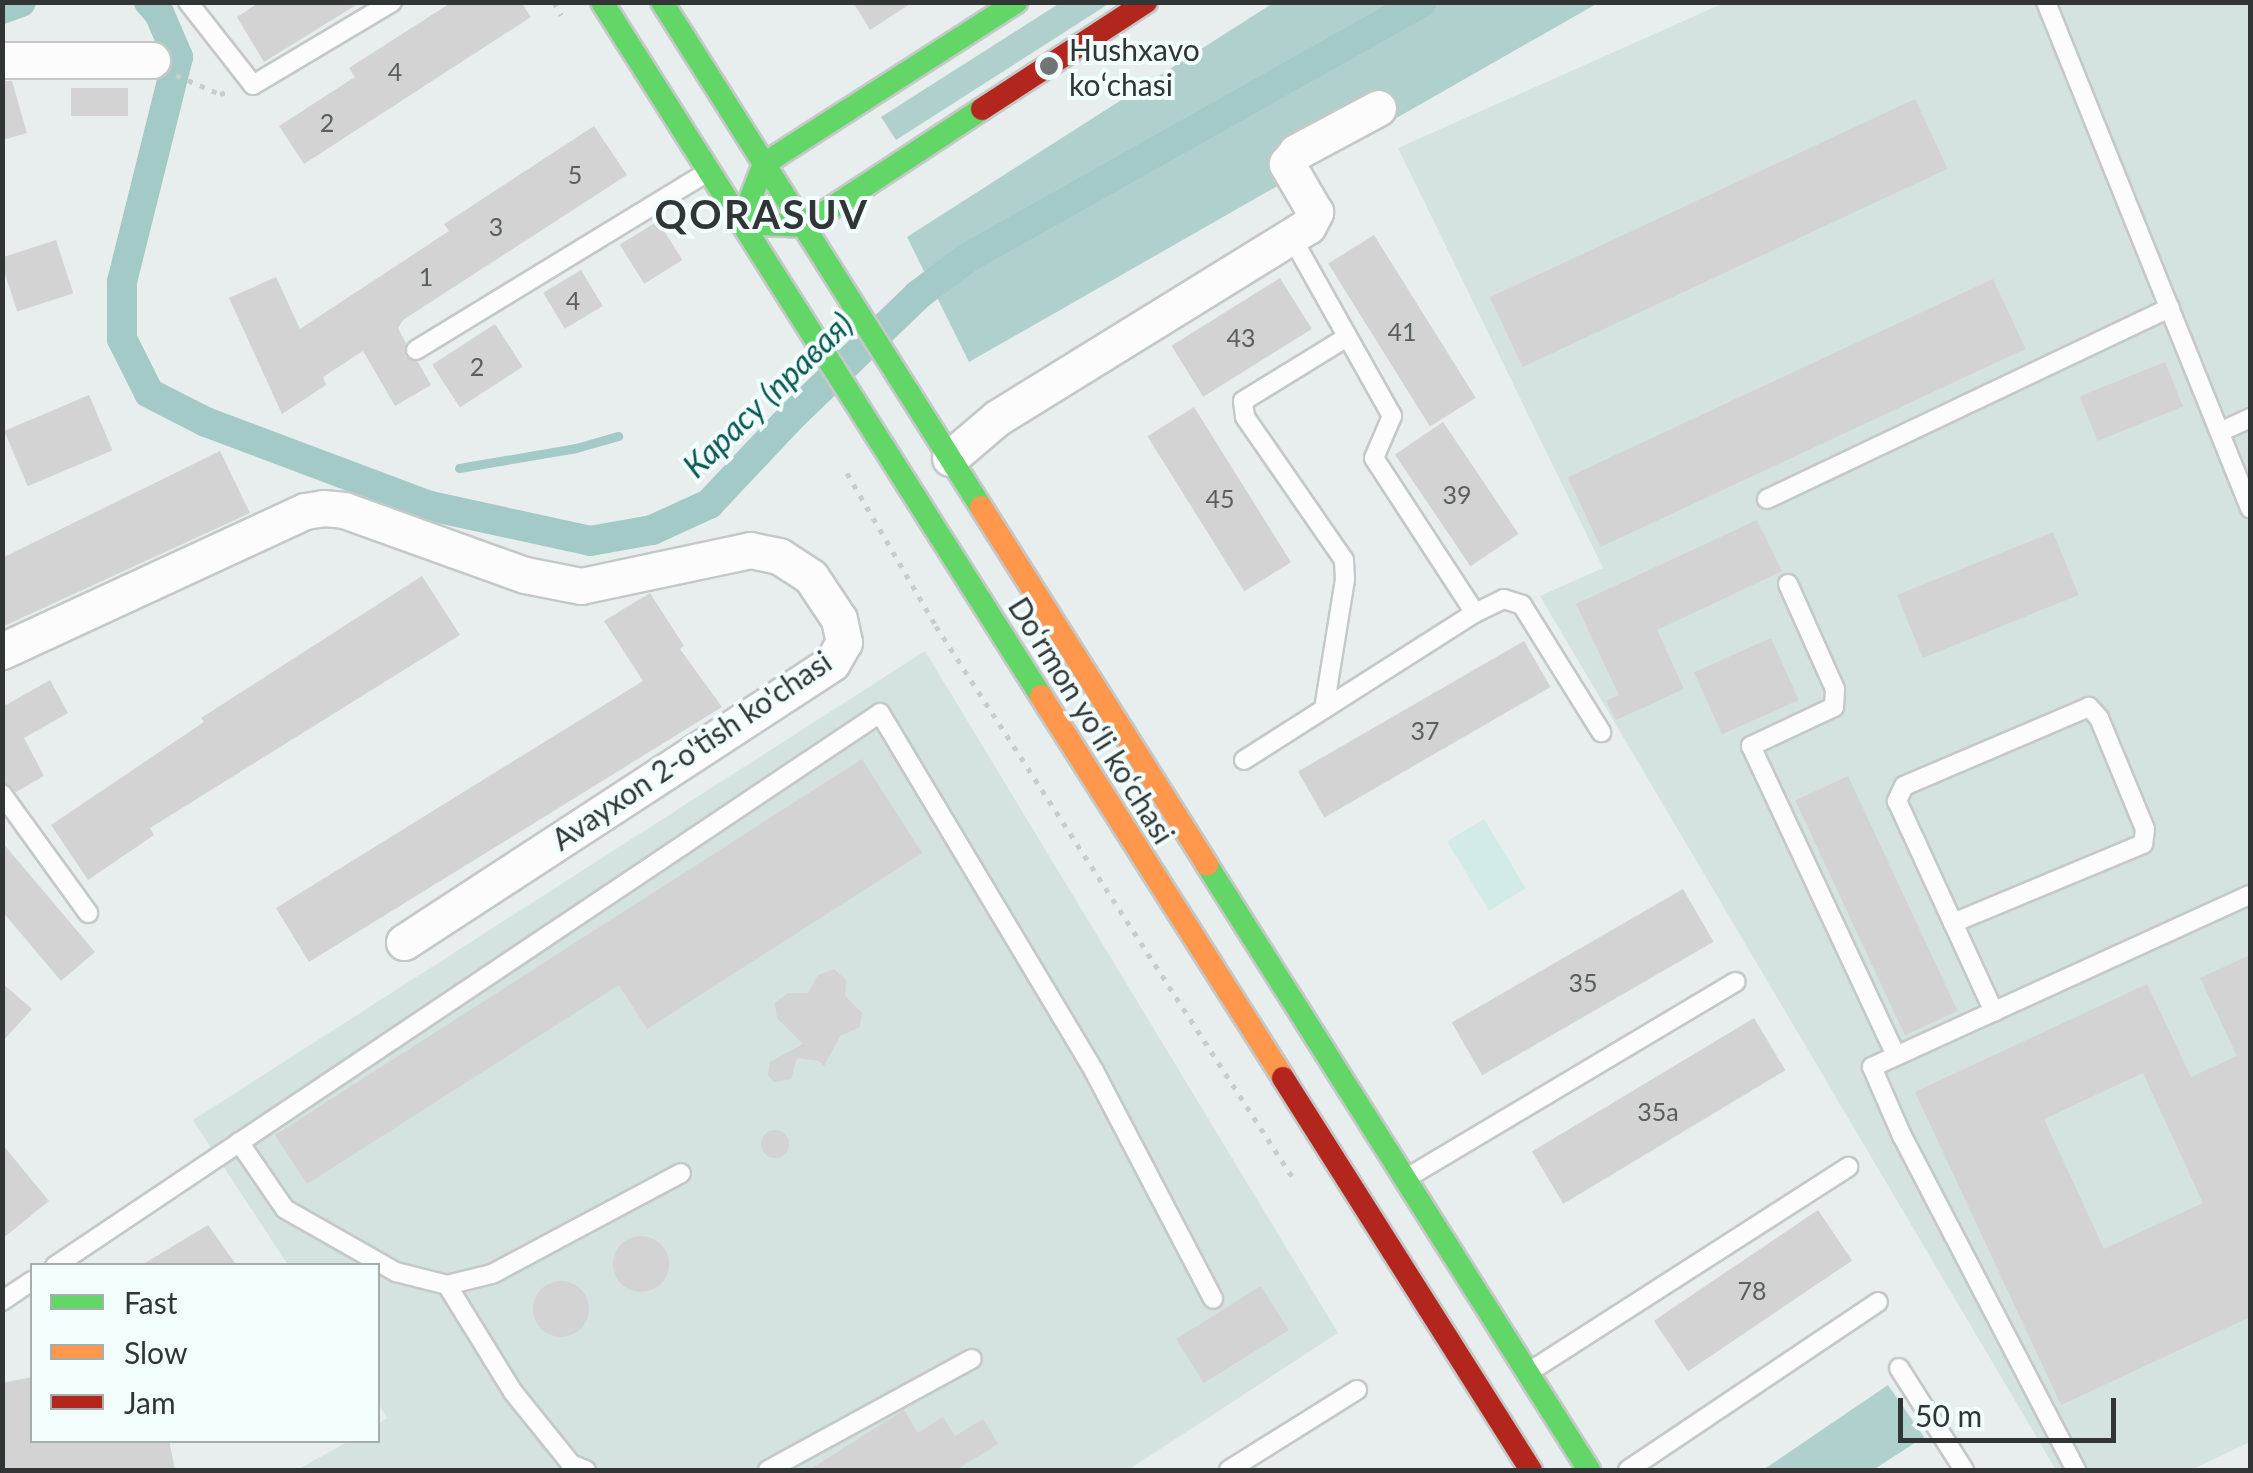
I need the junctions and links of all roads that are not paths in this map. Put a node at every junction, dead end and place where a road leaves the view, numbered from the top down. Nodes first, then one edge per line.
1 (188, 2) edge
2 (392, 2) edge
3 (602, 2) edge
4 (662, 2) edge
5 (1016, 2) edge
6 (1146, 2) edge
7 (2046, 2) edge
8 (2, 60) edge
9 (160, 66) road end
10 (1378, 108) dead end
11 (764, 164) junction
12 (708, 171) junction
13 (741, 223) junction
14 (804, 226) junction
15 (1292, 236) junction
16 (2170, 308) junction
17 (1348, 336) junction
18 (416, 350) dead end
19 (2250, 418) edge
20 (2220, 432) junction
21 (950, 458) junction
22 (1767, 499) dead end
23 (2250, 508) edge
24 (1788, 584) dead end
25 (1475, 613) junction
26 (2, 651) edge
27 (1324, 709) junction
28 (1601, 732) dead end
29 (1244, 760) dead end
30 (2, 794) edge
31 (2250, 895) edge
32 (88, 914) dead end
33 (1953, 923) junction
34 (404, 942) dead end
35 (1736, 982) dead end
36 (1994, 1012) junction
37 (1896, 1056) junction
38 (239, 1142) junction
39 (1848, 1167) dead end
40 (682, 1173) dead end
41 (1405, 1179) junction
42 (59, 1263) edge
43 (30, 1281) edge
44 (447, 1285) junction
45 (1213, 1299) dead end
46 (2, 1301) edge
47 (1878, 1302) dead end
48 (972, 1359) dead end
49 (1899, 1368) dead end
50 (1527, 1373) junction
51 (1357, 1390) dead end
52 (586, 1470) edge
53 (768, 1470) edge
54 (1229, 1470) edge
55 (1530, 1470) edge
56 (1589, 1470) edge
57 (1628, 1470) edge
58 (1964, 1470) edge
59 (2076, 1470) edge

1 - 2 lane
3 - 12 main road, Do‘rmon yo‘li ko‘chasi
4 - 11 main road, Do‘rmon yo‘li ko‘chasi
5 - 11 main road
6 - 14 main road
7 - 16 lane
8 - 9 street
10 - 15 street
11 - 13 main road
11 - 14 main road, Do‘rmon yo‘li ko‘chasi
12 - 13 main road, Do‘rmon yo‘li ko‘chasi
12 - 18 lane
13 - 14 main road
13 - 55 main road, Do‘rmon yo‘li ko‘chasi
14 - 21 main road, Do‘rmon yo‘li ko‘chasi
15 - 17 lane
15 - 21 street
16 - 20 lane
16 - 22 lane
17 - 25 lane
17 - 27 lane
19 - 20 lane
20 - 23 lane
21 - 41 main road, Do‘rmon yo‘li ko‘chasi
24 - 37 lane
25 - 27 lane
25 - 28 lane
26 - 34 street, Avayxon 2-o'tish ko'chasi
27 - 29 lane
30 - 32 lane
31 - 36 lane
33 - 33 lane
33 - 36 lane
35 - 41 lane
36 - 37 lane
37 - 59 lane
38 - 42 lane
38 - 44 lane
38 - 45 lane
39 - 50 lane
40 - 44 lane
41 - 50 main road, Do‘rmon yo‘li ko‘chasi
43 - 46 lane
44 - 52 lane
47 - 57 lane
48 - 53 lane
49 - 58 lane
50 - 56 main road, Do‘rmon yo‘li ko‘chasi
51 - 54 lane

